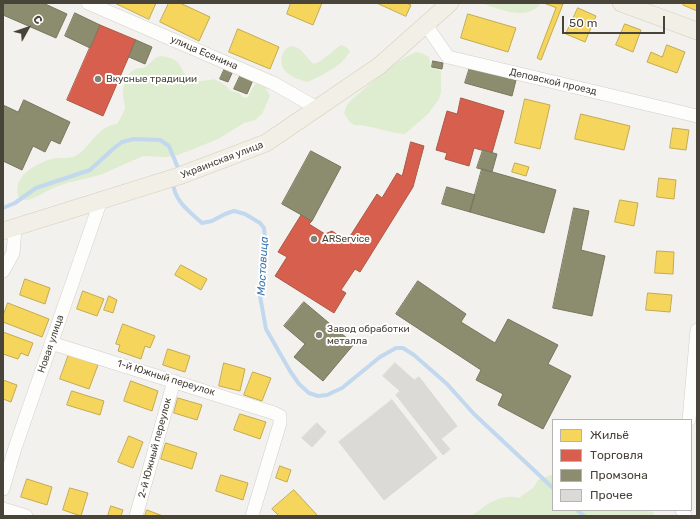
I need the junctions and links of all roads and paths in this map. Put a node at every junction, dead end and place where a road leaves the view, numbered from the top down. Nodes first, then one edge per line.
1 (88, 3) edge
2 (450, 3) edge
3 (621, 3) edge
4 (426, 25) junction
5 (697, 31) edge
6 (317, 108) junction
7 (697, 116) edge
8 (101, 200) junction
9 (9, 230) edge
10 (3, 271) edge
11 (697, 330) edge
12 (51, 343) junction
13 (174, 381) junction
14 (692, 414) edge
15 (3, 489) edge
16 (3, 509) edge
17 (26, 516) edge
18 (136, 516) edge
19 (252, 516) edge

1 - 6 street, улица Есенина
2 - 4 main road, Украинская улица
3 - 5 main road
4 - 6 main road, Украинская улица
4 - 7 street, Деповской проезд
6 - 8 main road, Украинская улица
8 - 9 main road, Украинская улица
8 - 12 street, Новая улица
9 - 10 street
11 - 14 street
12 - 13 street, 1-й Южный переулок
12 - 15 street, Новая улица
13 - 18 street, 2-й Южный переулок
13 - 19 street, 1-й Южный переулок
16 - 17 street

